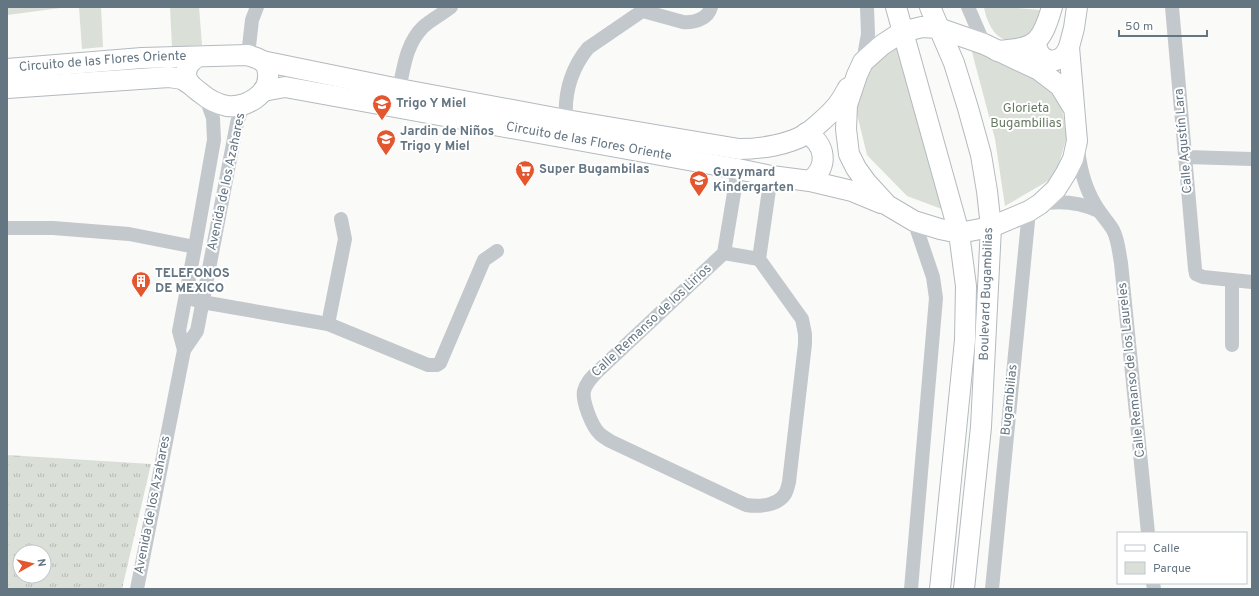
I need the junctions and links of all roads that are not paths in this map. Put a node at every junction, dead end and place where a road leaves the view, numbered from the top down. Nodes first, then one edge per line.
1 (257, 7) edge
2 (451, 7) edge
3 (712, 7) edge
4 (867, 7) edge
5 (896, 7) edge
6 (930, 7) edge
7 (968, 7) edge
8 (1052, 7) edge
9 (1077, 7) edge
10 (1172, 7) edge
11 (646, 9) edge
12 (938, 28) junction
13 (902, 32) junction
14 (1036, 42) junction
15 (1069, 47) junction
16 (991, 48) junction
17 (198, 57) junction
18 (255, 58) junction
19 (860, 68) junction
20 (7, 69) edge
21 (190, 85) junction
22 (7, 88) edge
23 (400, 88) junction
24 (263, 91) junction
25 (206, 98) junction
26 (244, 104) junction
27 (1074, 109) junction
28 (566, 120) junction
29 (806, 134) junction
30 (1077, 141) junction
31 (1186, 157) junction
32 (1252, 160) edge
33 (738, 169) junction
34 (771, 176) junction
35 (810, 181) junction
36 (887, 205) junction
37 (1034, 208) junction
38 (1099, 211) junction
39 (341, 219) dead end
40 (914, 221) junction
41 (991, 227) junction
42 (7, 228) edge
43 (959, 232) junction
44 (196, 247) junction
45 (497, 251) dead end
46 (724, 253) junction
47 (760, 259) junction
48 (1232, 280) junction
49 (1252, 282) edge
50 (186, 297) junction
51 (202, 302) junction
52 (328, 324) junction
53 (1232, 345) dead end
54 (184, 350) junction
55 (1148, 532) edge
56 (137, 589) edge
57 (911, 589) edge
58 (940, 589) edge
59 (964, 589) edge
60 (992, 589) edge

1 - 18 street
2 - 23 street
3 - 11 street
4 - 19 street
5 - 13 street, Boulevard Bugambilias
6 - 12 street, Boulevard Bugambilias
7 - 16 street
8 - 14 street
9 - 15 street
10 - 31 street, Calle Agustín Lara
11 - 28 street
12 - 13 street
12 - 16 street
12 - 41 street, Boulevard Bugambilias
13 - 19 street
13 - 43 street, Boulevard Bugambilias
14 - 15 street
14 - 16 street
15 - 27 street
16 - 27 street
17 - 18 street
17 - 20 street, Circuito de las Flores Oriente
17 - 21 street
18 - 23 street, Circuito de las Flores Oriente
18 - 24 street
19 - 29 street, Circuito de las Flores Oriente
19 - 36 street
21 - 22 street, Circuito de las Flores Oriente
21 - 25 street
23 - 28 street, Circuito de las Flores Oriente
24 - 26 street
24 - 33 street, Circuito de las Flores Oriente
25 - 26 street
25 - 44 street, Avenida de los Azahares
26 - 51 street, Avenida de los Azahares
27 - 30 street
28 - 29 street, Circuito de las Flores Oriente
29 - 35 street
30 - 37 street
30 - 38 street, Calle Remanso de los Laureles
31 - 32 street
31 - 48 street, Calle Agustín Lara
33 - 34 street, Circuito de las Flores Oriente
33 - 46 street, Calle Remanso de los Lirios
34 - 35 street, Circuito de las Flores Oriente
34 - 47 street
35 - 36 street, Circuito de las Flores Oriente
36 - 40 street
37 - 38 street
37 - 41 street
37 - 60 street, Bugambilias
38 - 55 street, Calle Remanso de los Laureles
39 - 52 street
40 - 43 street
40 - 57 street
41 - 43 street
41 - 59 street, Boulevard Bugambilias
42 - 44 street
43 - 58 street, Boulevard Bugambilias
44 - 50 street, Avenida de los Azahares
45 - 52 street
46 - 47 street, Calle Remanso de los Lirios
46 - 47 street, Calle Remanso de los Lirios
48 - 49 street
48 - 53 street
50 - 51 street
50 - 54 street, Avenida de los Azahares
51 - 52 street
51 - 54 street, Avenida de los Azahares
54 - 56 street, Avenida de los Azahares

